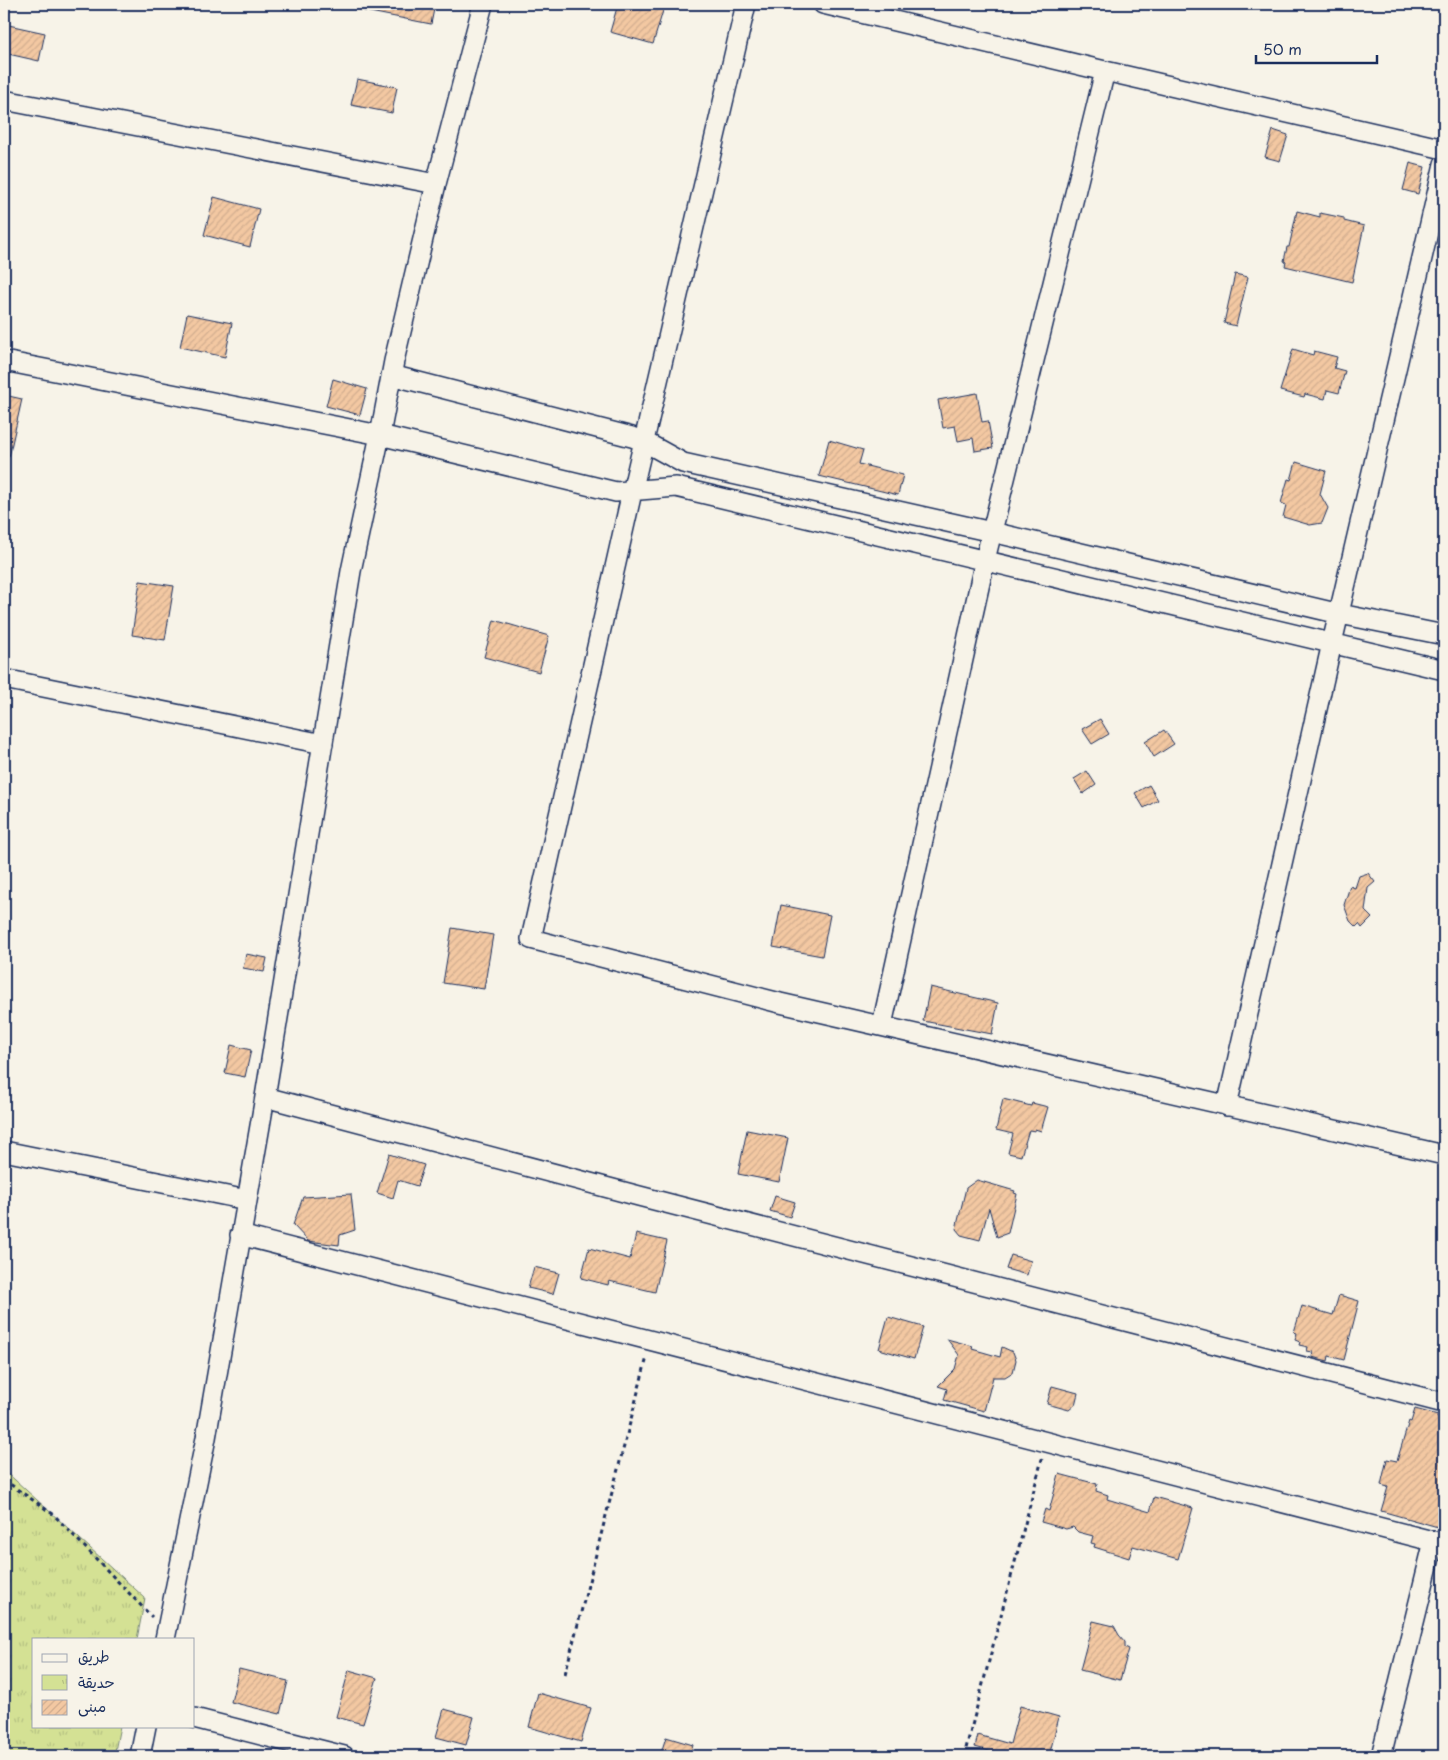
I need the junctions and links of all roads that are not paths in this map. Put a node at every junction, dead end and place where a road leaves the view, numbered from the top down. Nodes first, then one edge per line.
1 (483, 4) edge
2 (746, 4) edge
3 (823, 4) edge
4 (1105, 71) junction
5 (4, 100) edge
6 (1444, 148) edge
7 (1444, 164) edge
8 (436, 184) junction
9 (4, 361) edge
10 (391, 375) junction
11 (380, 436) junction
12 (645, 442) junction
13 (632, 492) junction
14 (992, 532) junction
15 (985, 560) junction
16 (1340, 614) junction
17 (1444, 636) edge
18 (1332, 643) junction
19 (1444, 670) edge
20 (4, 679) edge
21 (323, 744) junction
22 (882, 1025) junction
23 (265, 1097) junction
24 (1228, 1106) junction
25 (4, 1151) edge
26 (1444, 1155) edge
27 (247, 1200) junction
28 (240, 1234) junction
29 (1444, 1403) edge
30 (1439, 1542) edge
31 (165, 1635) edge
32 (195, 1718) edge
33 (146, 1728) edge
34 (140, 1756) edge
35 (344, 1756) edge
36 (1380, 1756) edge

1 - 8 street
2 - 12 street
3 - 4 street
4 - 6 street
4 - 14 street
5 - 8 street
7 - 16 street
8 - 10 street
9 - 11 street
10 - 11 street
10 - 12 street
11 - 13 street
11 - 21 street
12 - 13 street
12 - 14 street
13 - 15 street
13 - 22 street
14 - 15 street
14 - 16 street
15 - 18 street
15 - 22 street
16 - 17 street
16 - 18 street
18 - 19 street
18 - 24 street
20 - 21 street
21 - 23 street
22 - 24 street
23 - 27 street
23 - 29 street
24 - 26 street
25 - 27 street
27 - 28 street
28 - 30 street
28 - 31 street
30 - 36 street
32 - 35 street
33 - 34 street

